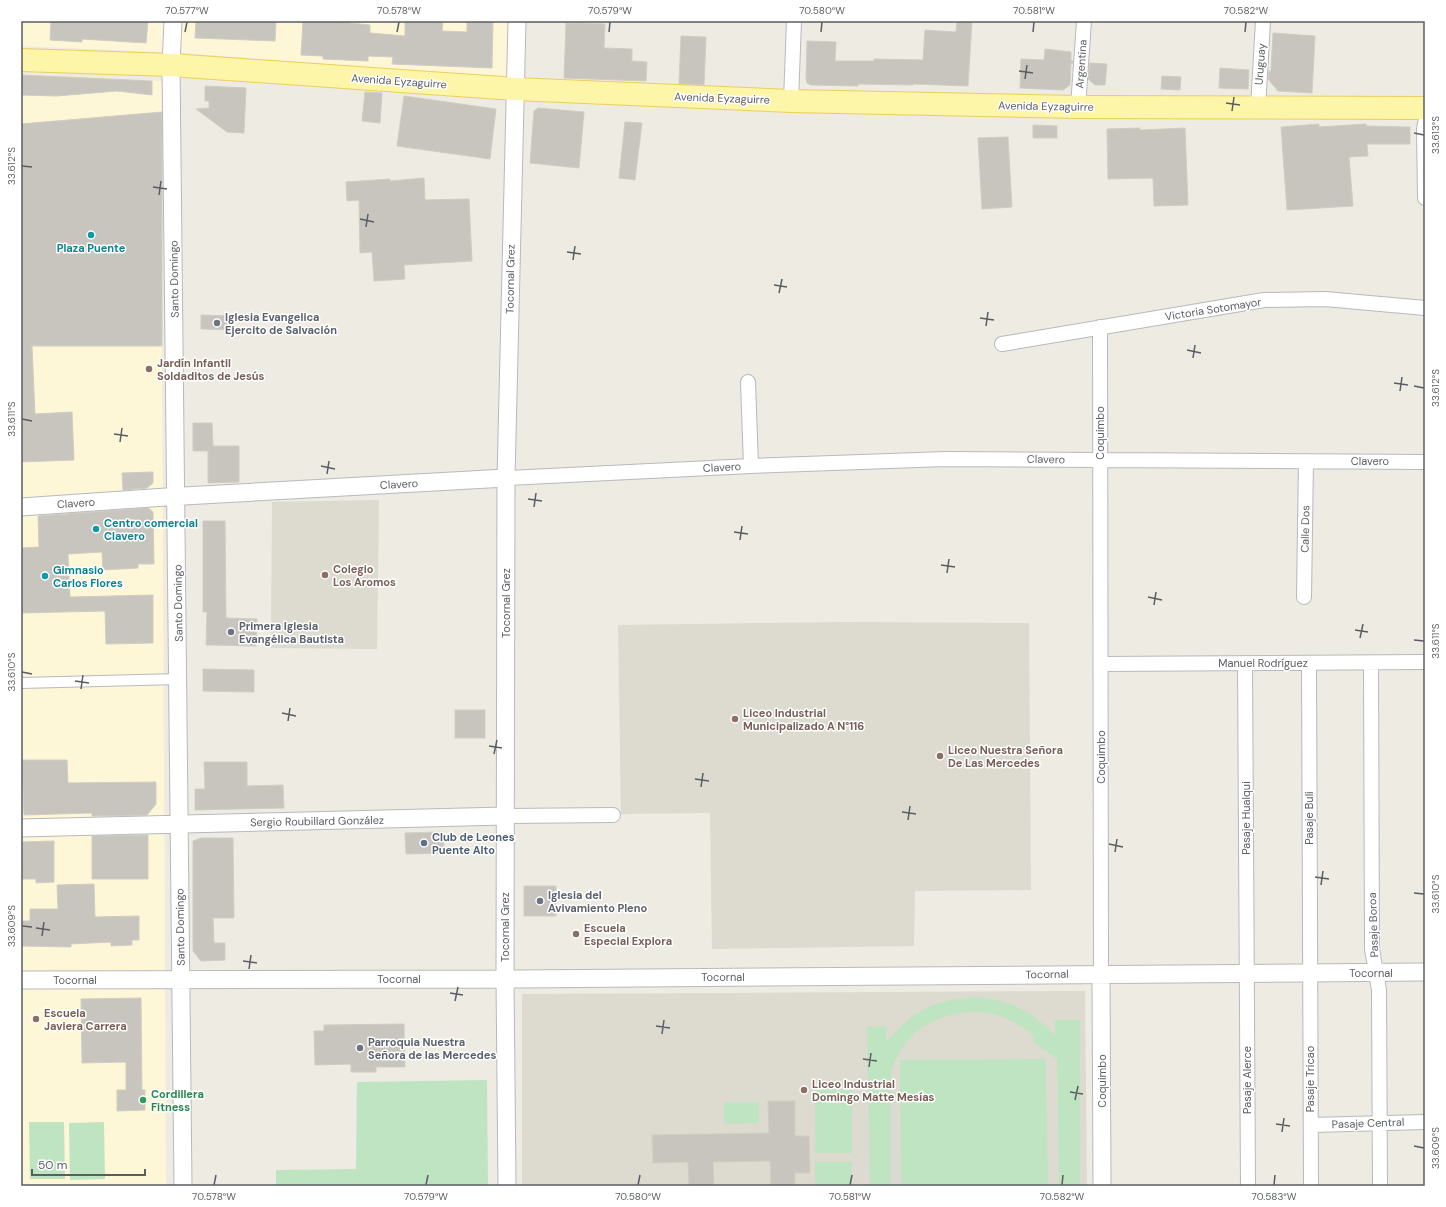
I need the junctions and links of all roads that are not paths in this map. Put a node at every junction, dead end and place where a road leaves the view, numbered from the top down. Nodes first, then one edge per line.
1 (173, 21) edge
2 (517, 21) edge
3 (794, 21) edge
4 (1084, 21) edge
5 (1263, 21) edge
6 (21, 60) edge
7 (171, 65) junction
8 (515, 89) junction
9 (791, 101) junction
10 (1078, 107) junction
11 (1258, 108) junction
12 (1425, 108) edge
13 (1425, 123) edge
14 (1425, 198) edge
15 (1425, 308) edge
16 (1100, 328) junction
17 (1002, 344) dead end
18 (748, 382) dead end
19 (1100, 460) junction
20 (1306, 461) junction
21 (1425, 462) edge
22 (751, 466) junction
23 (506, 478) junction
24 (177, 497) junction
25 (21, 507) edge
26 (1304, 597) dead end
27 (1425, 662) edge
28 (1245, 663) junction
29 (1309, 663) junction
30 (1371, 663) junction
31 (1101, 664) junction
32 (179, 679) junction
33 (21, 683) edge
34 (613, 815) dead end
35 (505, 816) junction
36 (179, 823) junction
37 (21, 828) edge
38 (1425, 972) edge
39 (1247, 973) junction
40 (1310, 973) junction
41 (1376, 973) junction
42 (1101, 974) junction
43 (505, 978) junction
44 (181, 979) junction
45 (21, 980) edge
46 (1425, 1122) edge
47 (1380, 1123) junction
48 (1311, 1125) junction
49 (183, 1186) edge
50 (507, 1186) edge
51 (1102, 1186) edge
52 (1248, 1186) edge
53 (1311, 1186) edge
54 (1380, 1186) edge

1 - 7 street, Santo Domingo
2 - 8 street, Tocornal Grez
3 - 9 street
4 - 10 street, Argentina
5 - 11 street, Uruguay
6 - 7 main road, Avenida Eyzaguirre
7 - 8 main road, Avenida Eyzaguirre
7 - 24 street, Santo Domingo
8 - 9 main road, Avenida Eyzaguirre
8 - 23 street, Tocornal Grez
9 - 10 main road, Avenida Eyzaguirre
10 - 11 main road, Avenida Eyzaguirre
11 - 12 main road, Avenida Eyzaguirre
13 - 14 street
15 - 16 street, Victoria Sotomayor
16 - 17 street, Victoria Sotomayor
16 - 19 street, Coquimbo
18 - 22 street
19 - 20 street, Clavero
19 - 22 street, Clavero
19 - 31 street, Coquimbo
20 - 21 street, Clavero
20 - 26 street, Calle Dos
22 - 23 street, Clavero
23 - 24 street, Clavero
23 - 35 street, Tocornal Grez
24 - 25 street, Clavero
24 - 32 street, Santo Domingo
27 - 30 street, Manuel Rodríguez
28 - 29 street, Manuel Rodríguez
28 - 31 street, Manuel Rodríguez
28 - 39 street, Pasaje Hualqui
29 - 30 street, Manuel Rodríguez
29 - 40 street, Pasaje Buli
30 - 41 street, Pasaje Boroa
31 - 42 street, Coquimbo
32 - 33 street
32 - 36 street, Santo Domingo
34 - 35 street, Sergio Roubillard González
35 - 36 street, Sergio Roubillard González
35 - 43 street, Tocornal Grez
36 - 37 street, Sergio Roubillard González
36 - 44 street, Santo Domingo
38 - 41 street, Tocornal
39 - 40 street, Tocornal
39 - 42 street, Tocornal
39 - 52 street, Pasaje Alerce
40 - 41 street, Tocornal
40 - 48 street, Pasaje Tricao
41 - 47 street, Pasaje Boroa
42 - 43 street, Tocornal
42 - 51 street, Coquimbo
43 - 44 street, Tocornal
43 - 50 street, Tocornal Grez
44 - 45 street, Tocornal
44 - 49 street, Santo Domingo
46 - 47 street, Pasaje Central
47 - 48 street, Pasaje Central
47 - 54 street, Pasaje Boroa
48 - 53 street, Pasaje Tricao

